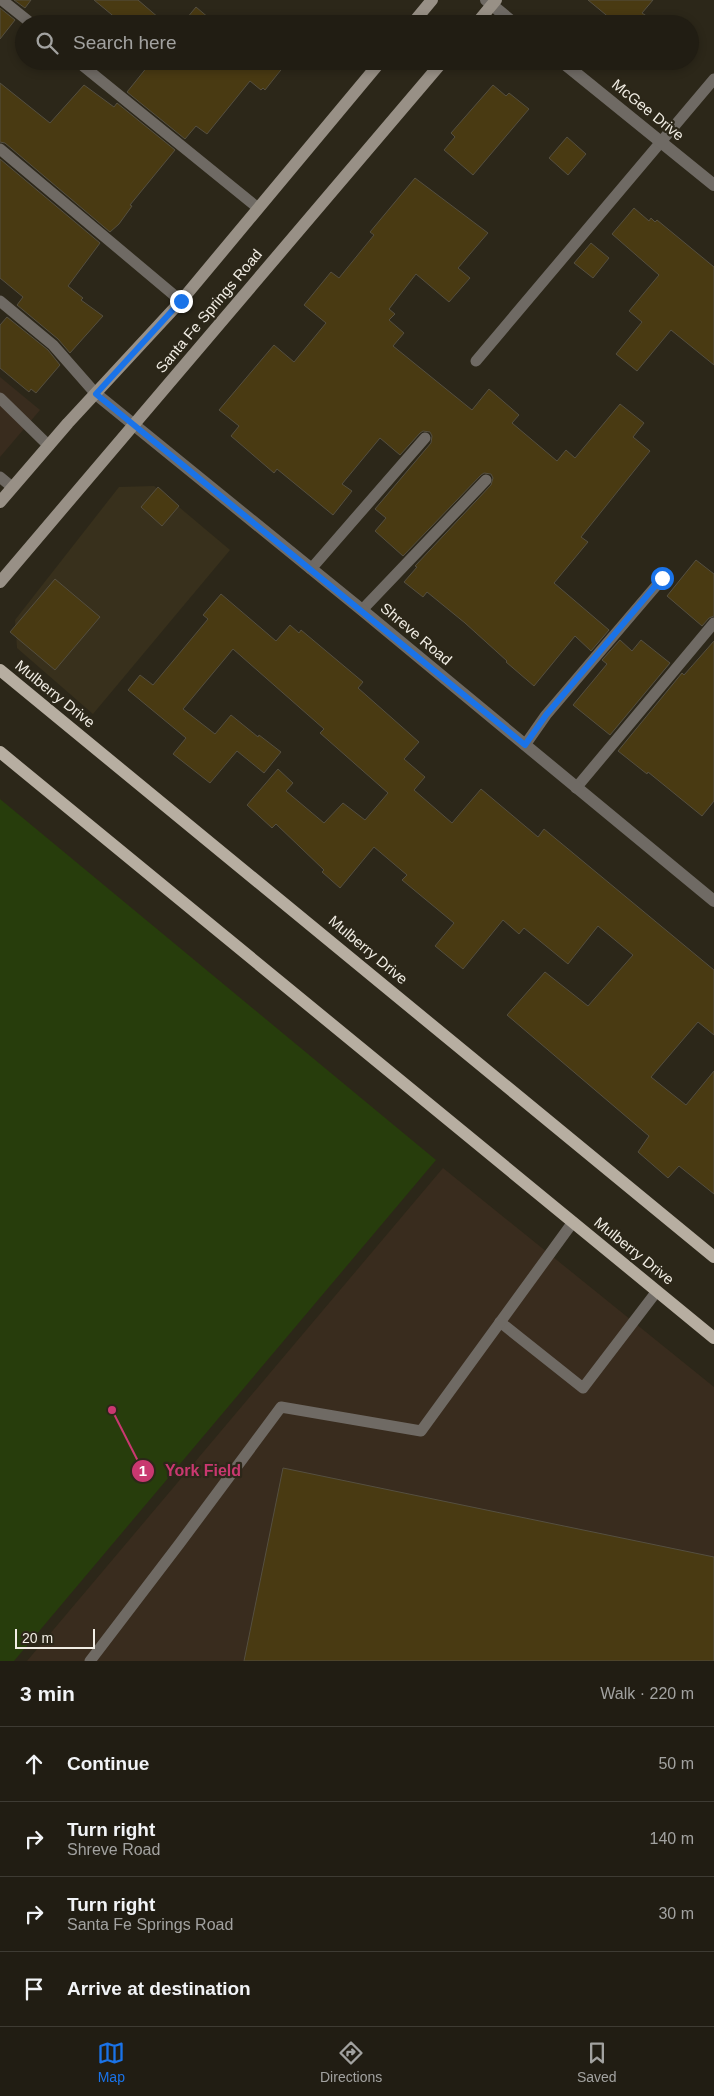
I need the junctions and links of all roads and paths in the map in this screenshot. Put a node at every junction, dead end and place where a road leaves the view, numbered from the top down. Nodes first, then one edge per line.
1 (2, 0) edge
2 (432, 0) edge
3 (491, 2) edge
4 (21, 15) edge
5 (420, 15) edge
6 (482, 15) edge
7 (505, 15) edge
8 (89, 70) edge
9 (373, 70) edge
10 (435, 70) edge
11 (573, 70) edge
12 (714, 79) edge
13 (661, 142) junction
14 (0, 149) edge
15 (714, 185) edge
16 (258, 208) junction
17 (0, 301) edge
18 (181, 301) junction
19 (476, 361) dead end
20 (96, 394) junction
21 (0, 398) edge
22 (133, 424) junction
23 (425, 438) dead end
24 (49, 446) junction
25 (0, 478) edge
26 (486, 480) dead end
27 (12, 488) junction
28 (0, 502) edge
29 (311, 569) junction
30 (662, 578) dead end
31 (0, 582) edge
32 (362, 610) junction
33 (714, 623) edge
34 (0, 670) edge
35 (525, 745) junction
36 (0, 752) edge
37 (576, 788) junction
38 (714, 901) edge
39 (573, 1222) junction
40 (714, 1257) edge
41 (657, 1291) junction
42 (500, 1322) junction
43 (714, 1338) edge
44 (90, 1661) edge

1 - 4 lane
2 - 5 main road
3 - 6 main road
3 - 7 street
8 - 16 lane
9 - 16 main road, Santa Fe Springs Road
10 - 22 main road, Santa Fe Springs Road
11 - 13 street, McGee Drive
12 - 13 lane
13 - 15 street, McGee Drive
13 - 19 lane
14 - 18 lane
16 - 18 main road, Santa Fe Springs Road
17 - 20 lane
18 - 20 main road, Santa Fe Springs Road
20 - 22 street, Shreve Road
20 - 24 main road, Santa Fe Springs Road
21 - 24 lane
22 - 29 street, Shreve Road
22 - 31 main road, Santa Fe Springs Road
23 - 29 lane
24 - 27 main road, Santa Fe Springs Road
25 - 27 lane
26 - 32 lane
27 - 28 main road, Santa Fe Springs Road
29 - 32 street, Shreve Road
30 - 35 lane
32 - 35 street, Shreve Road
33 - 37 lane
34 - 40 main road, Mulberry Drive
35 - 37 street, Shreve Road
36 - 39 main road, Mulberry Drive
37 - 38 street, Shreve Road
39 - 41 main road, Mulberry Drive
39 - 42 lane
41 - 42 lane
41 - 43 main road, Mulberry Drive
42 - 44 lane

